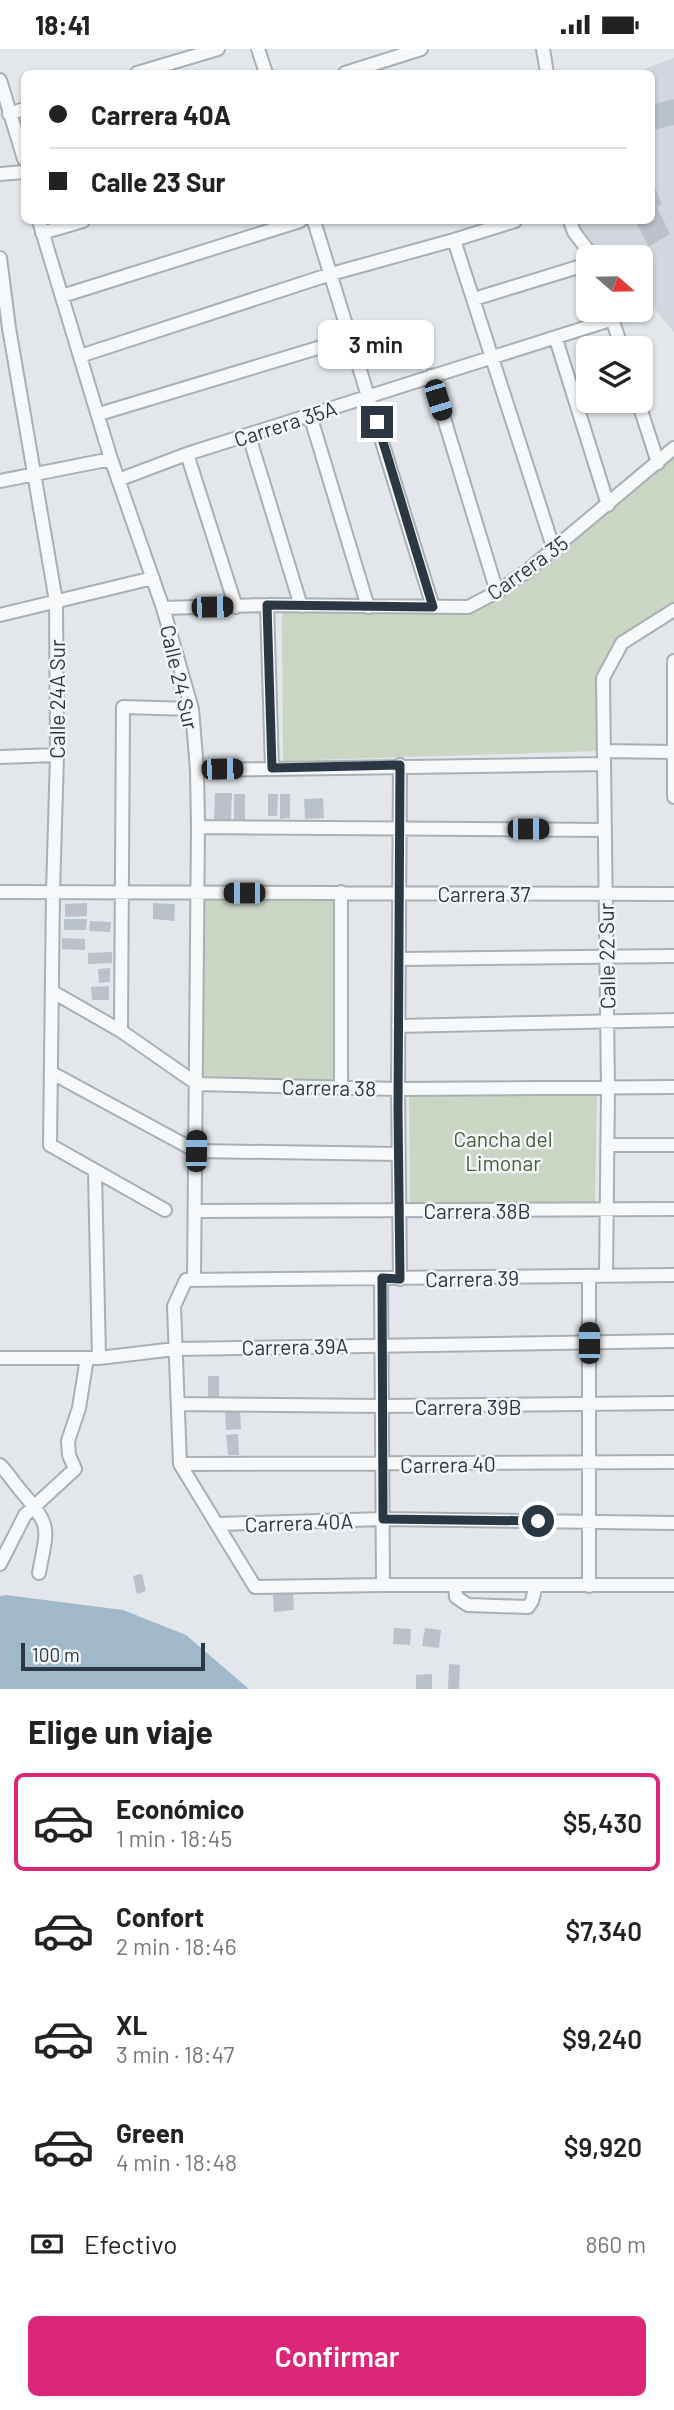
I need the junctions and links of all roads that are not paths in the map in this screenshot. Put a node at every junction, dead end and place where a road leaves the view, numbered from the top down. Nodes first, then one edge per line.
1 (165, 49) edge
2 (218, 49) edge
3 (258, 49) edge
4 (421, 49) edge
5 (543, 49) edge
6 (169, 64) junction
7 (148, 70) edge
8 (265, 70) edge
9 (354, 70) edge
10 (546, 70) edge
11 (0, 81) edge
12 (5, 107) edge
13 (21, 151) edge
14 (21, 172) edge
15 (0, 174) edge
16 (62, 224) edge
17 (290, 224) edge
18 (315, 224) edge
19 (505, 224) edge
20 (571, 224) edge
21 (41, 227) edge
22 (454, 240) junction
23 (584, 245) edge
24 (0, 258) edge
25 (576, 268) edge
26 (331, 274) junction
27 (62, 296) junction
28 (474, 299) junction
29 (595, 322) edge
30 (5, 329) edge
31 (351, 338) junction
32 (556, 339) junction
33 (80, 356) junction
34 (491, 359) junction
35 (431, 376) junction
36 (369, 396) junction
37 (642, 413) edge
38 (99, 414) junction
39 (310, 415) junction
40 (249, 436) junction
41 (674, 449) edge
42 (187, 454) junction
43 (111, 459) junction
44 (658, 463) junction
45 (34, 474) junction
46 (118, 480) junction
47 (0, 481) edge
48 (608, 505) junction
49 (554, 550) junction
50 (153, 578) junction
51 (497, 592) junction
52 (56, 601) junction
53 (267, 605) junction
54 (300, 606) junction
55 (236, 607) junction
56 (368, 607) junction
57 (433, 607) junction
58 (163, 608) junction
59 (674, 610) edge
60 (0, 615) edge
61 (674, 661) edge
62 (192, 709) junction
63 (673, 731) edge
64 (673, 752) edge
65 (57, 755) junction
66 (0, 757) edge
67 (604, 757) junction
68 (400, 765) junction
69 (272, 768) junction
70 (197, 770) junction
71 (674, 797) edge
72 (198, 827) junction
73 (399, 829) junction
74 (606, 830) junction
75 (0, 892) edge
76 (53, 892) junction
77 (341, 892) junction
78 (122, 893) junction
79 (196, 893) junction
80 (399, 893) junction
81 (606, 893) junction
82 (674, 894) edge
83 (674, 956) edge
84 (606, 957) junction
85 (399, 959) junction
86 (53, 992) junction
87 (674, 1020) edge
88 (607, 1022) junction
89 (398, 1026) junction
90 (121, 1031) junction
91 (52, 1073) junction
92 (197, 1084) junction
93 (341, 1087) junction
94 (674, 1087) edge
95 (398, 1089) junction
96 (608, 1089) junction
97 (607, 1145) junction
98 (674, 1145) edge
99 (196, 1151) junction
100 (398, 1154) junction
101 (95, 1172) junction
102 (674, 1209) edge
103 (164, 1210) dead end
104 (399, 1210) junction
105 (607, 1210) junction
106 (195, 1211) junction
107 (606, 1274) junction
108 (674, 1275) edge
109 (589, 1276) junction
110 (382, 1278) junction
111 (190, 1279) junction
112 (400, 1279) junction
113 (674, 1341) edge
114 (589, 1343) junction
115 (381, 1344) junction
116 (176, 1349) junction
117 (0, 1358) edge
118 (93, 1358) junction
119 (674, 1403) edge
120 (178, 1404) junction
121 (589, 1405) junction
122 (381, 1406) junction
123 (590, 1462) junction
124 (674, 1462) edge
125 (180, 1464) junction
126 (382, 1464) junction
127 (2, 1467) edge
128 (34, 1504) junction
129 (383, 1519) junction
130 (590, 1521) junction
131 (674, 1523) edge
132 (219, 1524) junction
133 (0, 1564) edge
134 (39, 1573) dead end
135 (383, 1585) junction
136 (455, 1585) junction
137 (536, 1585) junction
138 (674, 1585) edge
139 (589, 1586) junction

1 - 6 street
2 - 6 street
3 - 8 street
4 - 9 street
5 - 10 street
6 - 7 street
11 - 12 street
12 - 13 street
14 - 15 street
16 - 21 street
17 - 27 street
18 - 26 street
19 - 22 street
20 - 23 street
21 - 27 street, Calle 24 Sur
22 - 26 street
22 - 28 street
24 - 30 street, Calle 24A Sur
25 - 28 street
26 - 31 street
26 - 33 street
27 - 33 street, Calle 24 Sur
28 - 34 street
29 - 32 street, Carrera 35A
30 - 45 street, Calle 24A Sur
31 - 36 street
31 - 38 street
32 - 34 street, Carrera 35A
32 - 48 street
33 - 38 street, Calle 24 Sur
34 - 35 street, Carrera 35A
34 - 49 street
35 - 36 street, Carrera 35A
35 - 51 street
36 - 39 street, Carrera 35A
36 - 57 street
37 - 44 street
38 - 43 street, Calle 24 Sur
39 - 40 street, Carrera 35A
39 - 56 street
40 - 42 street, Carrera 35A
40 - 54 street
41 - 44 street, Carrera 35
42 - 46 street, Carrera 35A
42 - 55 street
43 - 45 street
43 - 46 street, Calle 24 Sur
44 - 48 street, Carrera 35
45 - 47 street
45 - 52 street, Calle 24A Sur
46 - 50 street, Calle 24 Sur
48 - 49 street, Carrera 35
49 - 51 street, Carrera 35
50 - 52 street
50 - 58 street, Calle 24 Sur
51 - 57 street, Carrera 35
52 - 60 street
52 - 65 street, Calle 24A Sur
53 - 54 street, Carrera 35
53 - 55 street, Carrera 35
53 - 69 street
54 - 56 street, Carrera 35
55 - 58 street, Carrera 35
56 - 57 street, Carrera 35
58 - 62 street, Calle 24 Sur
59 - 67 street, Calle 22 Sur
61 - 63 street
62 - 70 street, Calle 24 Sur
62 - 78 street
63 - 64 street
64 - 67 street
64 - 71 street
65 - 66 street
65 - 76 street, Calle 24A Sur
67 - 68 street
67 - 74 street, Calle 22 Sur
68 - 69 street
68 - 73 street
69 - 70 street
70 - 72 street, Calle 24 Sur
72 - 73 street
72 - 79 street, Calle 24 Sur
73 - 74 street
73 - 80 street
74 - 81 street, Calle 22 Sur
75 - 76 street, Carrera 37
76 - 78 street, Carrera 37
76 - 86 street, Calle 24A Sur
77 - 79 street, Carrera 37
77 - 80 street, Carrera 37
77 - 93 street
78 - 79 street, Carrera 37
78 - 90 street
79 - 92 street, Calle 24 Sur
80 - 81 street, Carrera 37
80 - 85 street
81 - 82 street, Carrera 37
81 - 84 street, Calle 22 Sur
83 - 84 street
84 - 85 street
84 - 88 street, Calle 22 Sur
85 - 89 street
86 - 90 street
86 - 91 street, Calle 24A Sur
87 - 88 street
88 - 89 street
88 - 96 street, Calle 22 Sur
89 - 95 street
90 - 92 street
91 - 99 street
91 - 101 street, Calle 24A Sur
92 - 93 street, Carrera 38
92 - 99 street, Calle 24 Sur
93 - 95 street, Carrera 38
94 - 96 street, Carrera 38
95 - 96 street, Carrera 38
95 - 100 street
96 - 97 street, Calle 22 Sur
97 - 98 street
97 - 105 street, Calle 22 Sur
99 - 100 street
99 - 106 street, Calle 24 Sur
100 - 104 street
101 - 103 street
101 - 118 street
102 - 105 street, Carrera 38B
104 - 105 street, Carrera 38B
104 - 106 street, Carrera 38B
104 - 112 street
105 - 107 street, Calle 22 Sur
106 - 111 street, Calle 24 Sur
107 - 108 street, Carrera 39
107 - 109 street, Carrera 39
109 - 112 street, Carrera 39
109 - 114 street
110 - 111 street, Carrera 39
110 - 112 street, Carrera 39
110 - 115 street
111 - 116 street, Calle 24 Sur
113 - 114 street, Carrera 39A
114 - 115 street, Carrera 39A
114 - 121 street
115 - 116 street, Carrera 39A
115 - 122 street
116 - 118 street, Carrera 39A
116 - 120 street, Calle 24 Sur
117 - 118 street, Carrera 39A
118 - 128 street
119 - 121 street, Carrera 39B
120 - 122 street, Carrera 39B
120 - 125 street, Calle 24 Sur
121 - 122 street, Carrera 39B
121 - 123 street
122 - 126 street
123 - 124 street, Carrera 40
123 - 126 street, Carrera 40
123 - 130 street
125 - 126 street, Carrera 40
125 - 132 street
126 - 129 street
127 - 128 street
128 - 133 street
128 - 134 street
129 - 130 street, Carrera 40A
129 - 132 street, Carrera 40A
129 - 135 street
130 - 131 street, Carrera 40A
130 - 139 street
132 - 135 street
135 - 136 street
136 - 137 street
136 - 137 street
137 - 139 street
138 - 139 street

